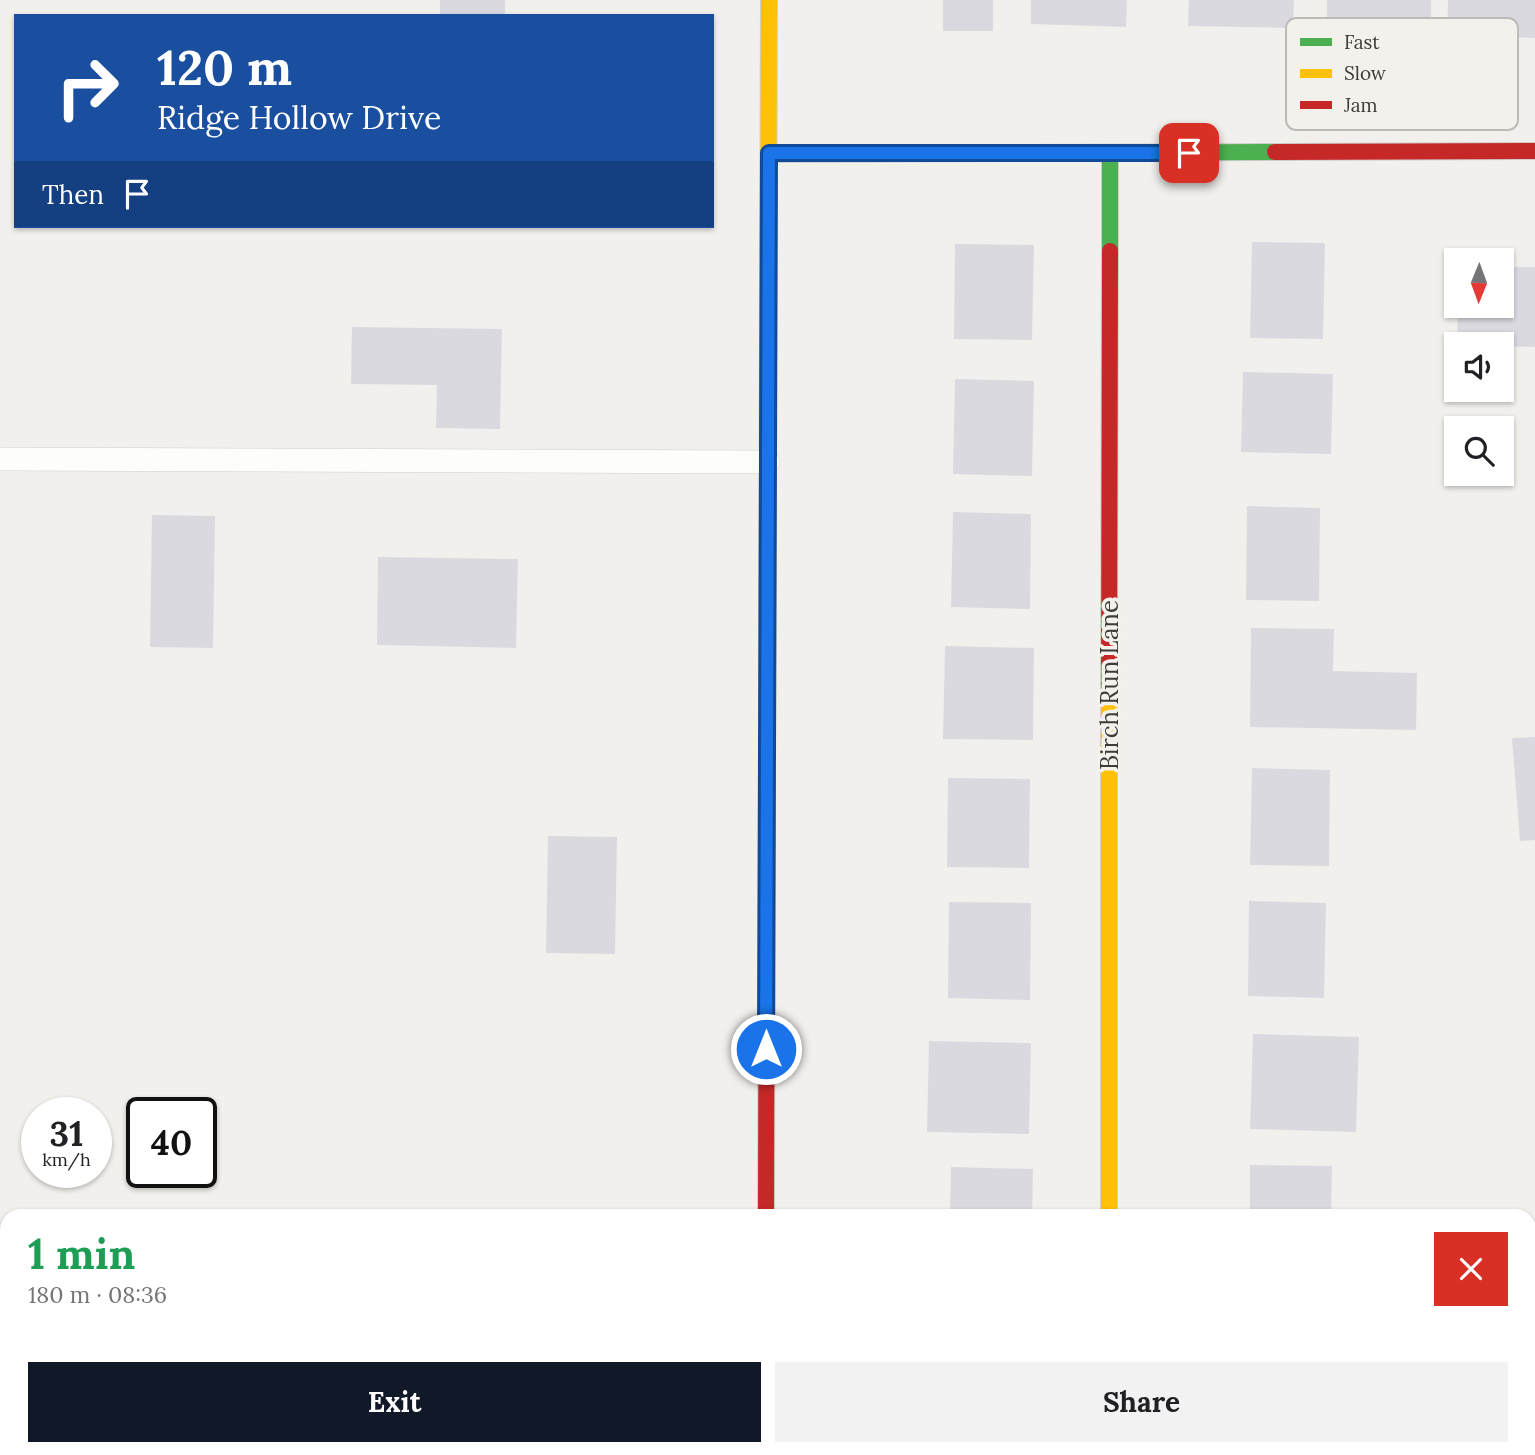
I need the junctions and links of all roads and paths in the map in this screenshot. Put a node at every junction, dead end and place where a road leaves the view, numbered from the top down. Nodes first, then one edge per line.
1 (769, 0) edge
2 (1535, 151) edge
3 (769, 153) junction
4 (1110, 153) junction
5 (0, 459) edge
6 (768, 462) junction
7 (766, 1209) edge
8 (1109, 1209) edge

1 - 3 street
2 - 4 street
3 - 4 street
3 - 6 street
4 - 8 street, Birch Run Lane
5 - 6 lane
6 - 7 street

